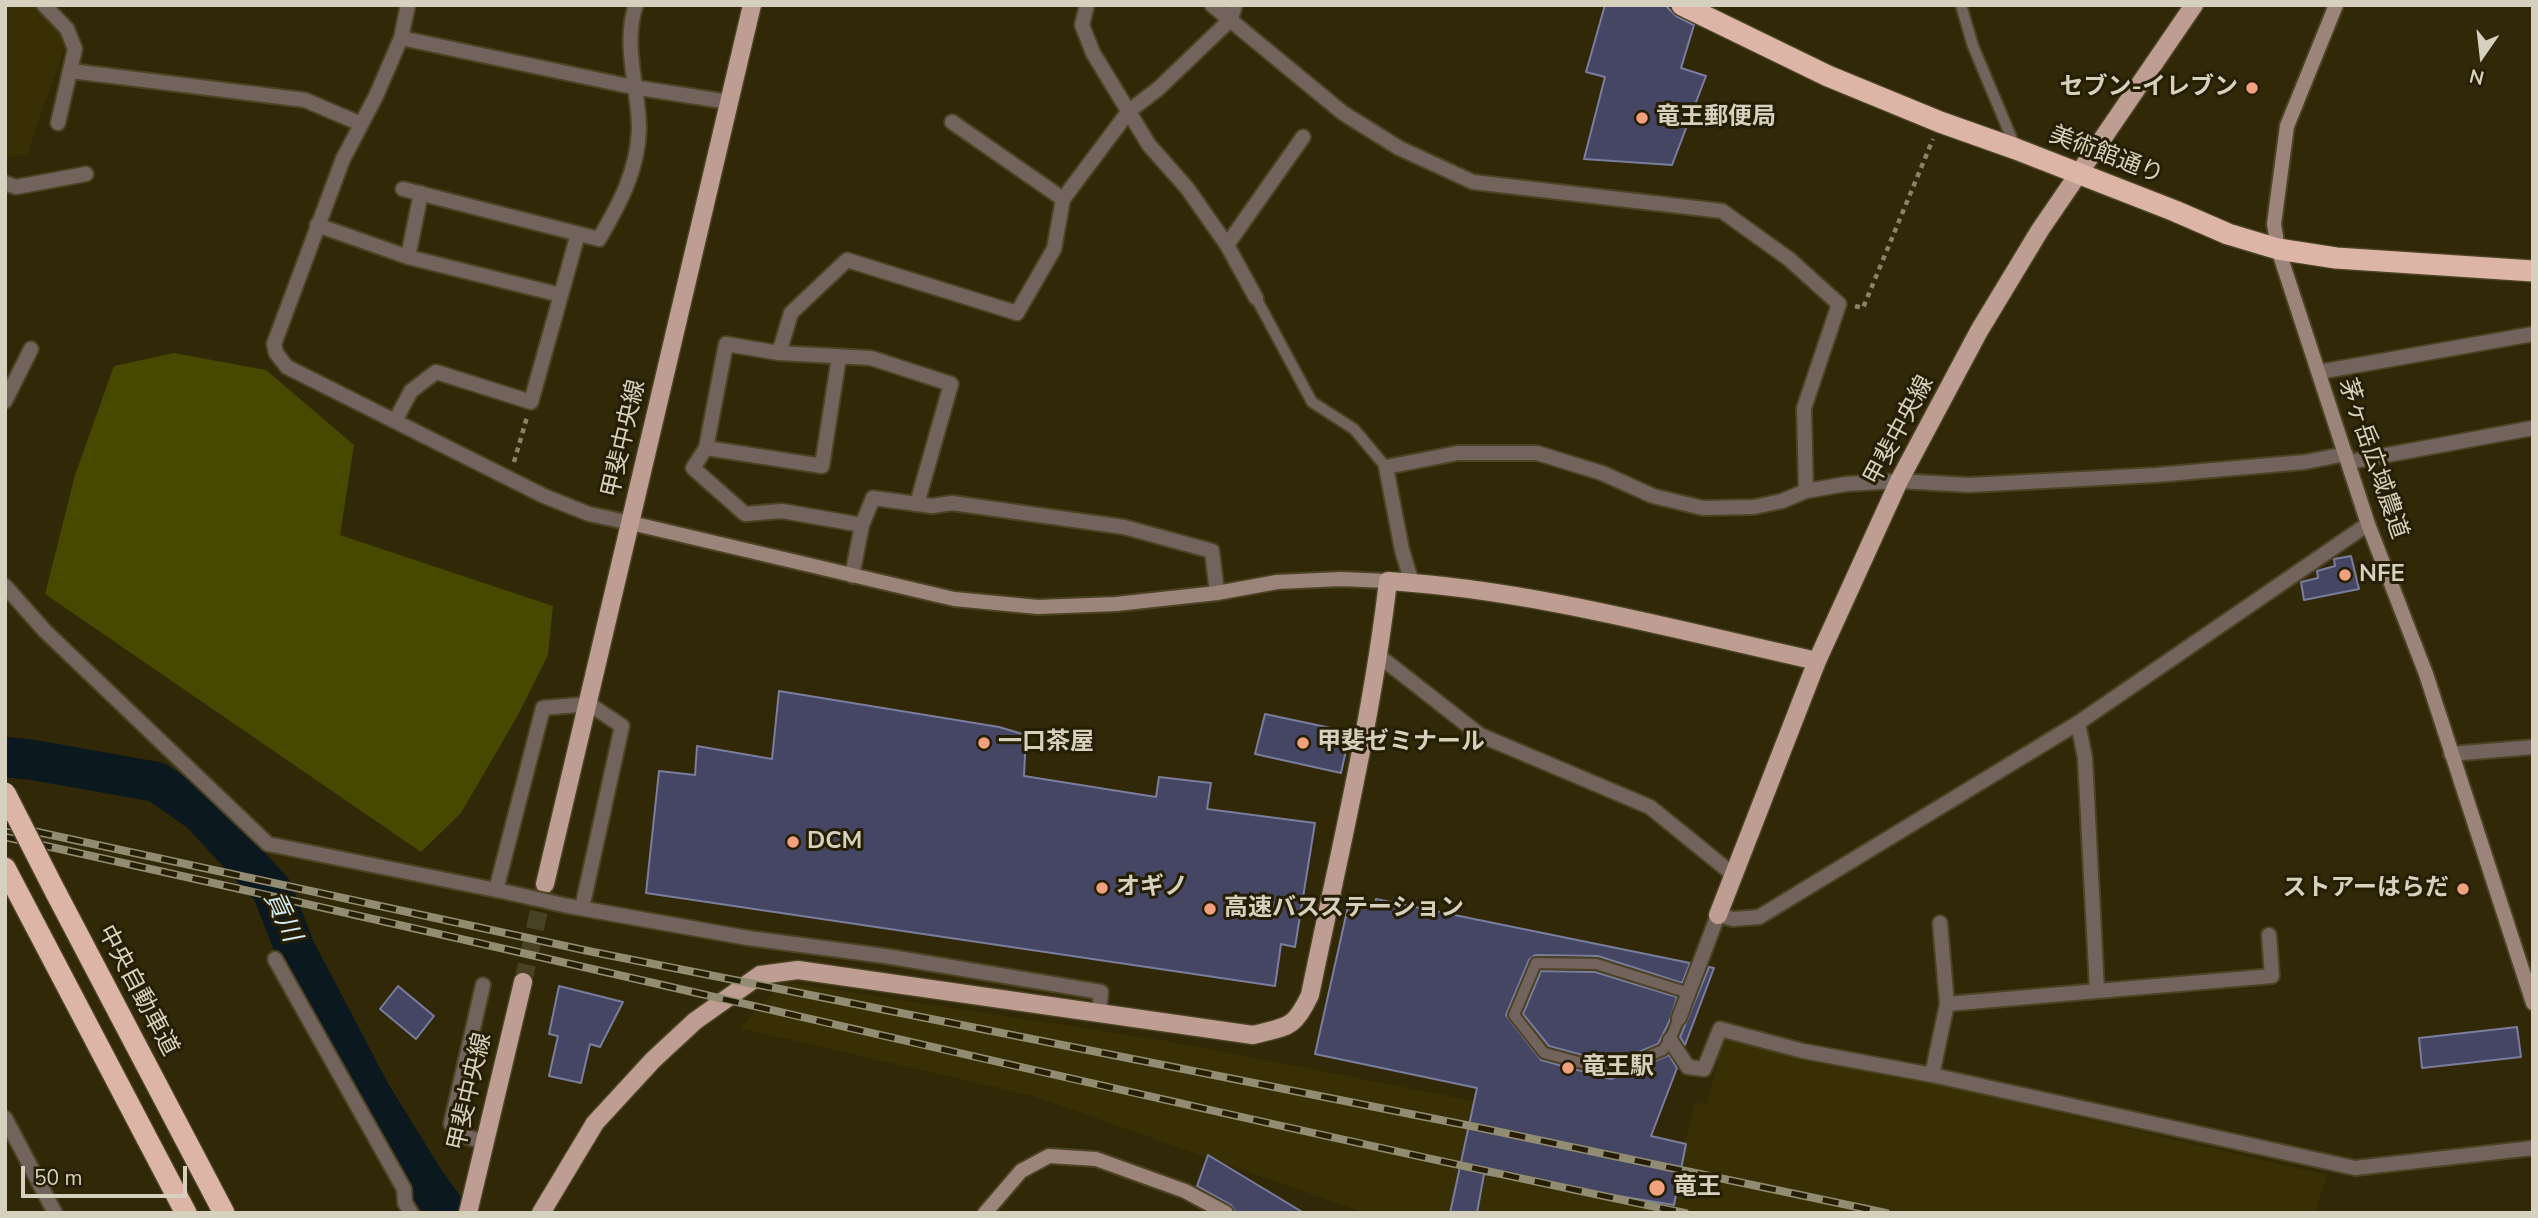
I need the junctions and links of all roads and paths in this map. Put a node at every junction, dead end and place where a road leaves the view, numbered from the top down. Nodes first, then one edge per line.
1 (44, 5) edge
2 (408, 5) edge
3 (636, 5) edge
4 (752, 5) edge
5 (1087, 5) edge
6 (1212, 5) edge
7 (1682, 5) edge
8 (1961, 5) edge
9 (2194, 5) edge
10 (2336, 5) edge
11 (1233, 12) edge
12 (401, 38) junction
13 (71, 71) junction
14 (634, 87) junction
15 (729, 102) junction
16 (1129, 111) junction
17 (952, 122) dead end
18 (1940, 122) junction
19 (58, 123) dead end
20 (361, 124) junction
21 (1303, 137) dead end
22 (2016, 149) junction
23 (2078, 173) junction
24 (86, 174) dead end
25 (5, 183) edge
26 (403, 189) dead end
27 (421, 193) junction
28 (1063, 199) junction
29 (317, 225) junction
30 (578, 234) junction
31 (1227, 245) junction
32 (2277, 249) junction
33 (408, 257) junction
34 (2533, 271) edge
35 (561, 295) junction
36 (1256, 298) joint
37 (1839, 304) junction
38 (2533, 334) edge
39 (31, 349) dead end
40 (779, 354) junction
41 (839, 357) junction
42 (2319, 372) junction
43 (5, 401) edge
44 (531, 402) junction
45 (394, 421) junction
46 (2533, 428) edge
47 (706, 448) junction
48 (2348, 458) junction
49 (1386, 467) junction
50 (509, 479) junction
51 (1899, 481) junction
52 (1806, 491) junction
53 (917, 504) junction
54 (631, 523) junction
55 (2368, 524) junction
56 (862, 525) junction
57 (852, 576) junction
58 (1388, 581) junction
59 (1412, 583) junction
60 (5, 586) edge
61 (1217, 593) junction
62 (1380, 656) junction
63 (1817, 661) junction
64 (589, 704) junction
65 (2078, 723) junction
66 (2533, 747) edge
67 (2451, 754) junction
68 (5, 793) edge
69 (5, 868) edge
70 (1735, 876) junction
71 (545, 884) tunnel mouth
72 (501, 891) junction
73 (575, 907) junction
74 (1718, 915) junction
75 (1940, 923) dead end
76 (2269, 935) dead end
77 (275, 959) dead end
78 (523, 982) tunnel mouth
79 (483, 985) dead end
80 (2530, 986) edge
81 (2097, 991) junction
82 (1689, 993) junction
83 (2533, 1003) edge
84 (1947, 1004) junction
85 (1099, 1012) junction
86 (1679, 1018) joint
87 (1670, 1040) junction
88 (1932, 1075) junction
89 (5, 1118) edge
90 (11, 1140) edge
91 (483, 1147) junction
92 (2533, 1148) edge
93 (55, 1213) edge
94 (186, 1213) edge
95 (224, 1213) edge
96 (411, 1213) edge
97 (468, 1213) edge
98 (541, 1213) edge
99 (985, 1213) edge
100 (1226, 1213) edge

1 - 13 street
2 - 12 street
3 - 14 street
4 - 15 main road, 甲斐中央線
5 - 16 street
6 - 11 street
7 - 18 highway, 美術館通り
8 - 22 lane
9 - 23 main road, 甲斐中央線
10 - 32 street, 茅ヶ岳広域農道
11 - 16 street
11 - 37 street
12 - 14 street
12 - 20 street
13 - 19 street
13 - 20 street
14 - 15 street
14 - 30 street
15 - 54 main road, 甲斐中央線
16 - 28 street
16 - 31 street
17 - 28 street
18 - 22 highway, 美術館通り
18 - 37 path
20 - 29 street
21 - 31 street
22 - 23 highway, 美術館通り
23 - 32 highway, 美術館通り
23 - 51 main road, 甲斐中央線
24 - 25 street
26 - 27 street
27 - 30 street
27 - 33 street
28 - 40 street
29 - 33 street
29 - 45 street
30 - 35 street
31 - 36 street
32 - 34 highway, 美術館通り
32 - 42 street, 茅ヶ岳広域農道
33 - 35 street
35 - 44 street
36 - 49 lane
37 - 52 street
38 - 42 street
39 - 43 street
40 - 41 street
40 - 47 street
41 - 47 street
41 - 53 street
42 - 48 street, 茅ヶ岳広域農道
44 - 45 street
44 - 50 path
45 - 50 street
46 - 48 street
47 - 56 street
48 - 51 street
48 - 55 street, 茅ヶ岳広域農道
49 - 52 street
49 - 59 street
50 - 54 street
51 - 52 street
51 - 63 main road, 甲斐中央線
53 - 56 street
53 - 61 street
54 - 57 street
54 - 64 main road, 甲斐中央線
55 - 65 street
55 - 67 street, 茅ヶ岳広域農道
56 - 57 street
57 - 61 street
58 - 59 main road
58 - 61 street
58 - 62 main road
59 - 63 main road
60 - 72 street
62 - 70 street
62 - 85 main road
63 - 70 main road, 甲斐中央線
64 - 71 main road, 甲斐中央線
64 - 72 street
64 - 73 street
65 - 74 street
65 - 81 street
66 - 67 street
67 - 80 street, 茅ヶ岳広域農道
68 - 95 highway, 中央自動車道, bridge
69 - 94 highway
70 - 74 main road, 甲斐中央線
72 - 73 street, bridge
73 - 85 street
74 - 82 street
75 - 84 street
76 - 81 street
77 - 96 street
78 - 91 main road, 甲斐中央線
79 - 91 street
80 - 83 street, 茅ヶ岳広域農道
81 - 84 street
82 - 86 street
82 - 87 lane
84 - 88 street
85 - 98 main road
86 - 87 lane
87 - 88 street
88 - 92 street
89 - 90 street
90 - 93 street
91 - 97 main road, 甲斐中央線
99 - 100 street

